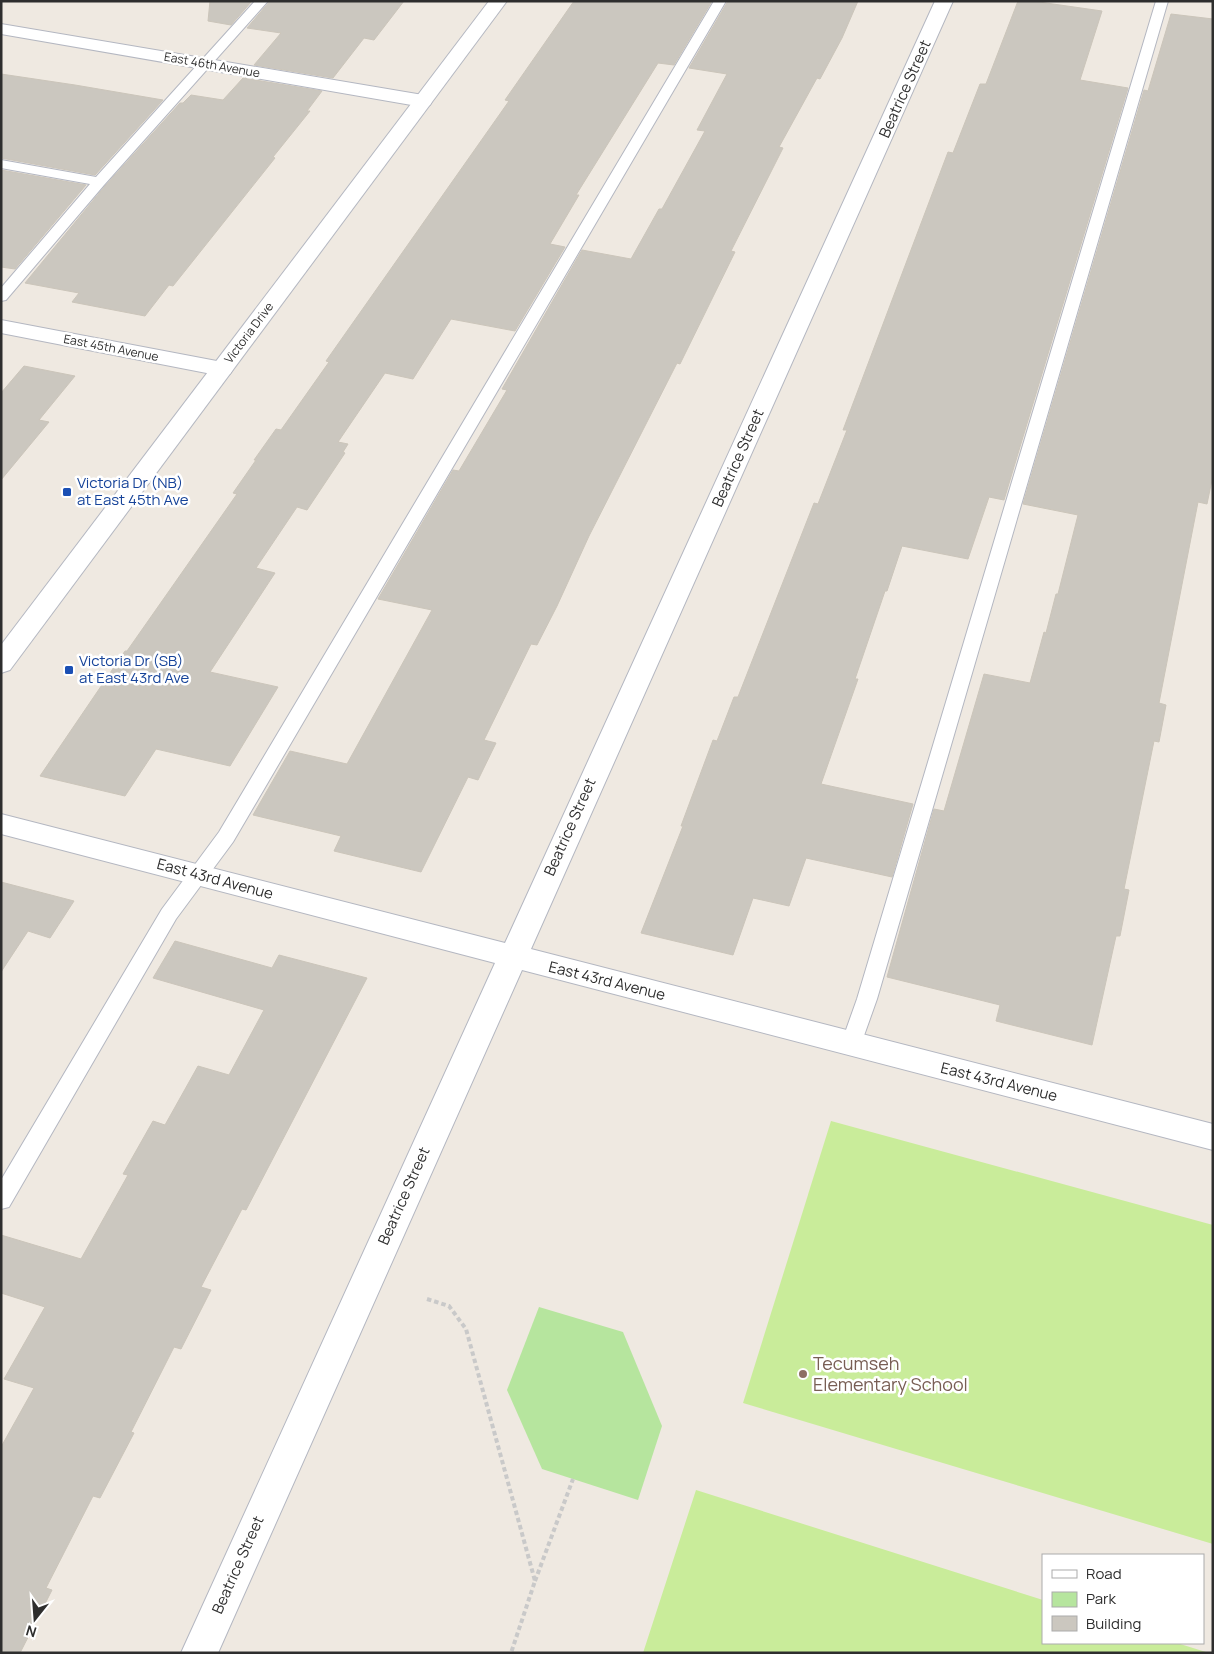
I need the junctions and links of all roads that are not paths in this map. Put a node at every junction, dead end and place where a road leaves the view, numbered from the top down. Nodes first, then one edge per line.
1 (262, 1) edge
2 (498, 1) edge
3 (720, 1) edge
4 (944, 1) edge
5 (1162, 1) edge
6 (1, 29) edge
7 (204, 64) junction
8 (423, 101) junction
9 (1, 164) edge
10 (99, 182) junction
11 (1, 297) edge
12 (1, 326) edge
13 (222, 369) junction
14 (1, 664) edge
15 (1, 824) edge
16 (198, 875) junction
17 (512, 956) junction
18 (851, 1044) junction
19 (1213, 1137) edge
20 (1, 1200) edge
21 (198, 1653) edge

1 - 7 lane
2 - 8 street, Victoria Drive
3 - 16 lane
4 - 17 street, Beatrice Street
5 - 18 lane
6 - 7 street, East 46th Avenue
7 - 8 street, East 46th Avenue
7 - 10 lane
8 - 13 street, Victoria Drive
9 - 10 lane
10 - 11 lane
12 - 13 street, East 45th Avenue
13 - 14 street, Victoria Drive
15 - 16 street, East 43rd Avenue
16 - 17 street, East 43rd Avenue
16 - 20 lane
17 - 18 street, East 43rd Avenue
17 - 21 street, Beatrice Street
18 - 19 street, East 43rd Avenue

